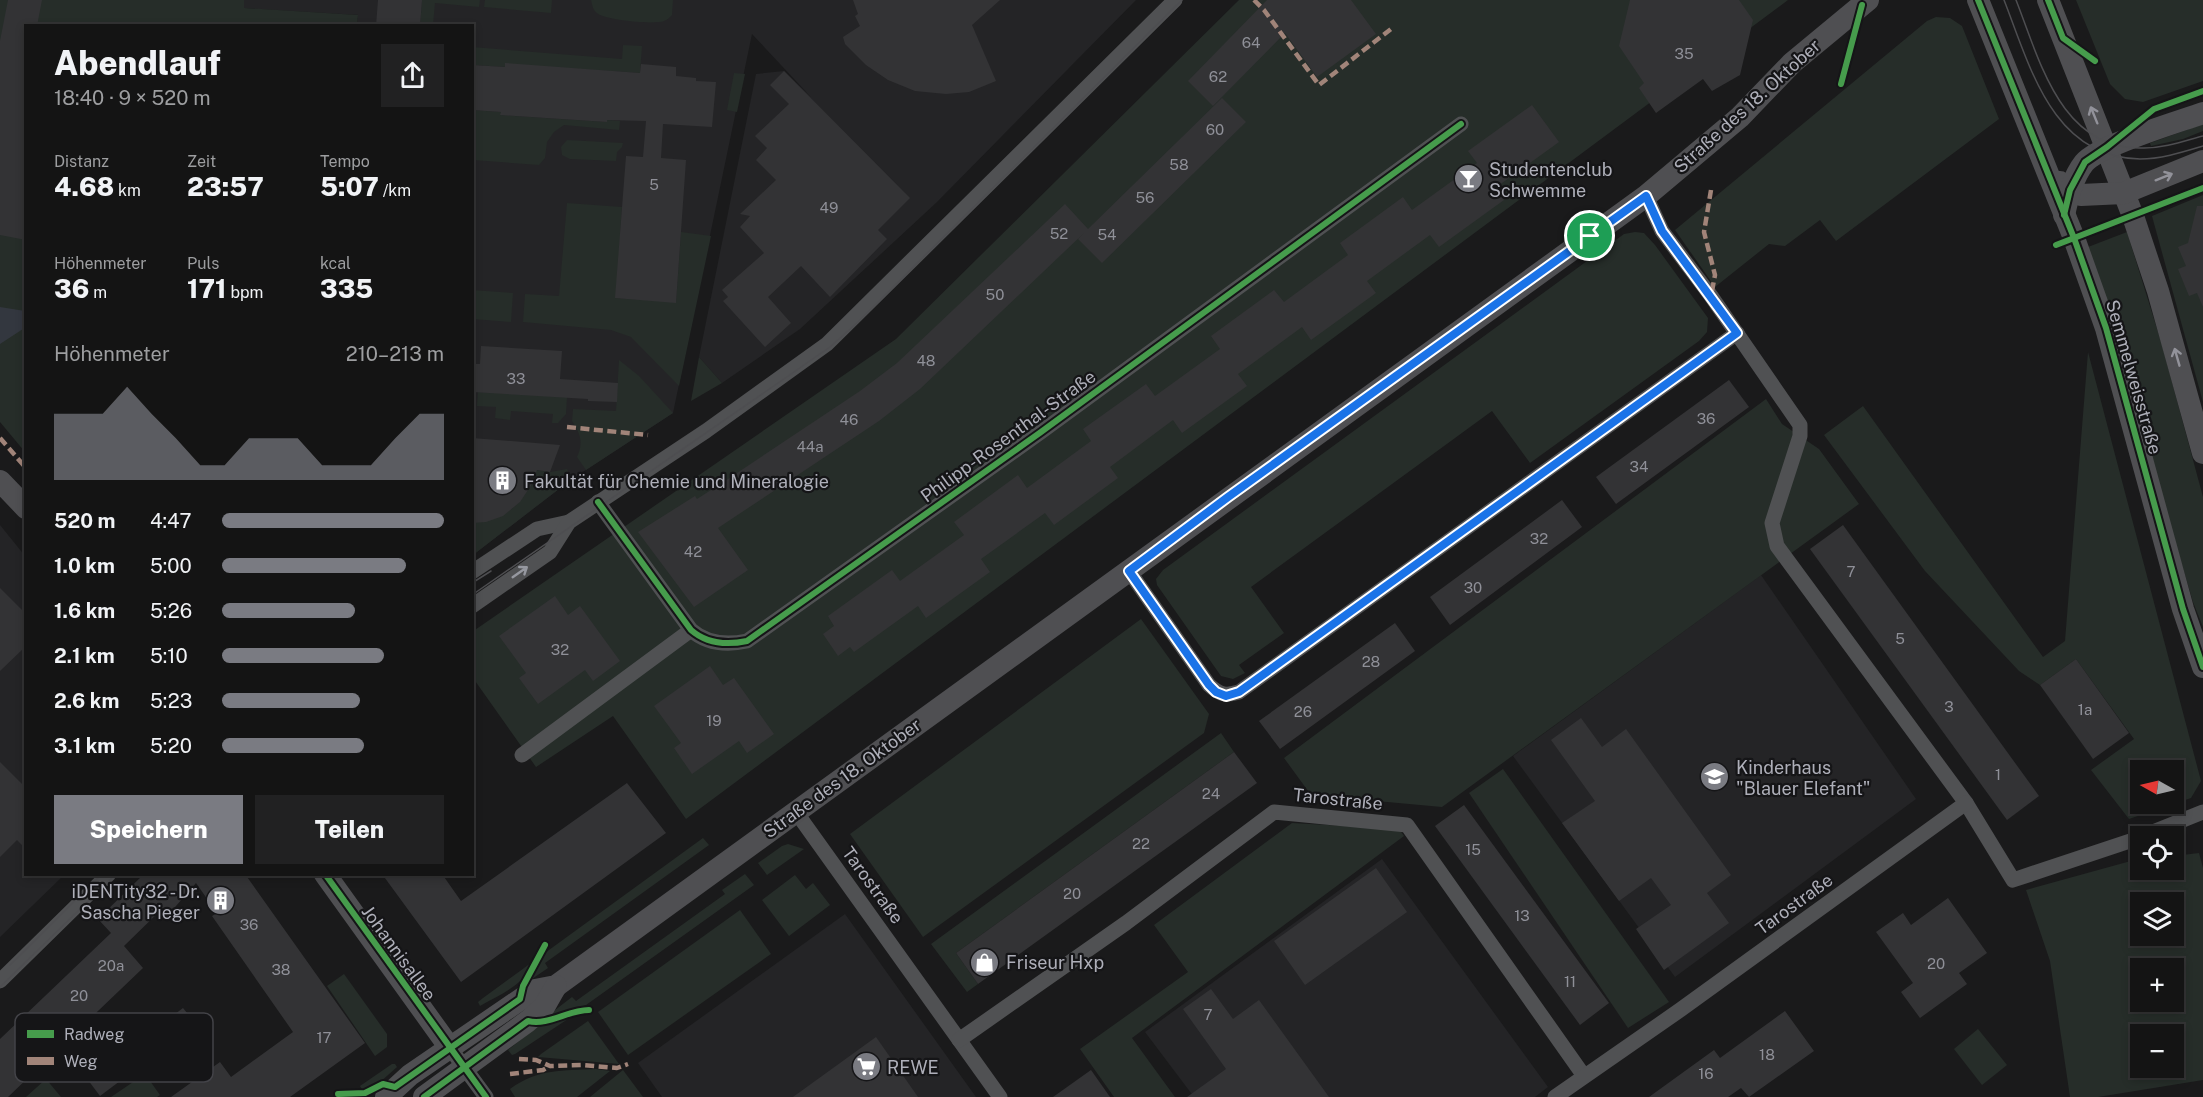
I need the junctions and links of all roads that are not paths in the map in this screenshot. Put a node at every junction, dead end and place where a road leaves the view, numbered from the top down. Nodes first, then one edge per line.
1 (1175, 0) edge
2 (1868, 0) edge
3 (1978, 0) edge
4 (2048, 0) edge
5 (2203, 113) edge
6 (1461, 124) dead end
7 (2107, 147) junction
8 (2042, 160) junction
9 (2203, 161) edge
10 (2070, 190) junction
11 (2124, 193) junction
12 (1646, 196) junction
13 (2064, 215) junction
14 (1737, 333) junction
15 (2203, 453) edge
16 (0, 481) edge
17 (598, 502) junction
18 (24, 506) edge
19 (569, 522) junction
20 (474, 571) edge
21 (1129, 571) junction
22 (474, 605) edge
23 (691, 630) junction
24 (2203, 667) edge
25 (522, 755) dead end
26 (1966, 803) junction
27 (796, 812) junction
28 (2203, 812) edge
29 (107, 876) edge
30 (326, 876) edge
31 (0, 981) edge
32 (556, 986) junction
33 (959, 1040) junction
34 (450, 1048) junction
35 (465, 1068) junction
36 (1584, 1076) junction
37 (386, 1097) edge
38 (424, 1097) edge
39 (486, 1097) edge
40 (1000, 1097) edge
41 (1555, 1097) edge

1 - 17 street
2 - 12 main road, Straße des 18. Oktober
3 - 8 main road, Semmelweisstraße
7 -> 4 main road
5 - 7 main road
6 - 23 street, Philipp-Rosenthal-Straße
7 - 10 main road
7 - 11 main road
8 - 10 main road
8 - 13 main road, Semmelweisstraße
11 -> 9 main road
10 - 11 main road
10 - 13 main road
15 -> 11 main road
12 - 14 street
12 - 21 main road, Straße des 18. Oktober
13 - 24 main road, Semmelweisstraße
14 - 21 street
14 - 26 street
16 - 18 main road
17 - 19 street
17 - 23 street, Philipp-Rosenthal-Straße
19 - 20 street
22 -> 19 street
21 - 27 main road, Straße des 18. Oktober
23 - 25 street
26 - 28 street
26 - 36 street, Tarostraße
27 - 32 main road, Straße des 18. Oktober
27 - 33 street, Tarostraße
29 - 31 street
30 - 34 main road, Johannisallee
32 - 34 main road, Straße des 18. Oktober
32 - 35 main road, Straße des 18. Oktober
33 - 36 street, Tarostraße
33 - 40 street, Tarostraße
34 - 35 street
34 - 37 main road, Straße des 18. Oktober
35 - 38 main road, Straße des 18. Oktober
35 - 39 street
36 - 41 street, Tarostraße

